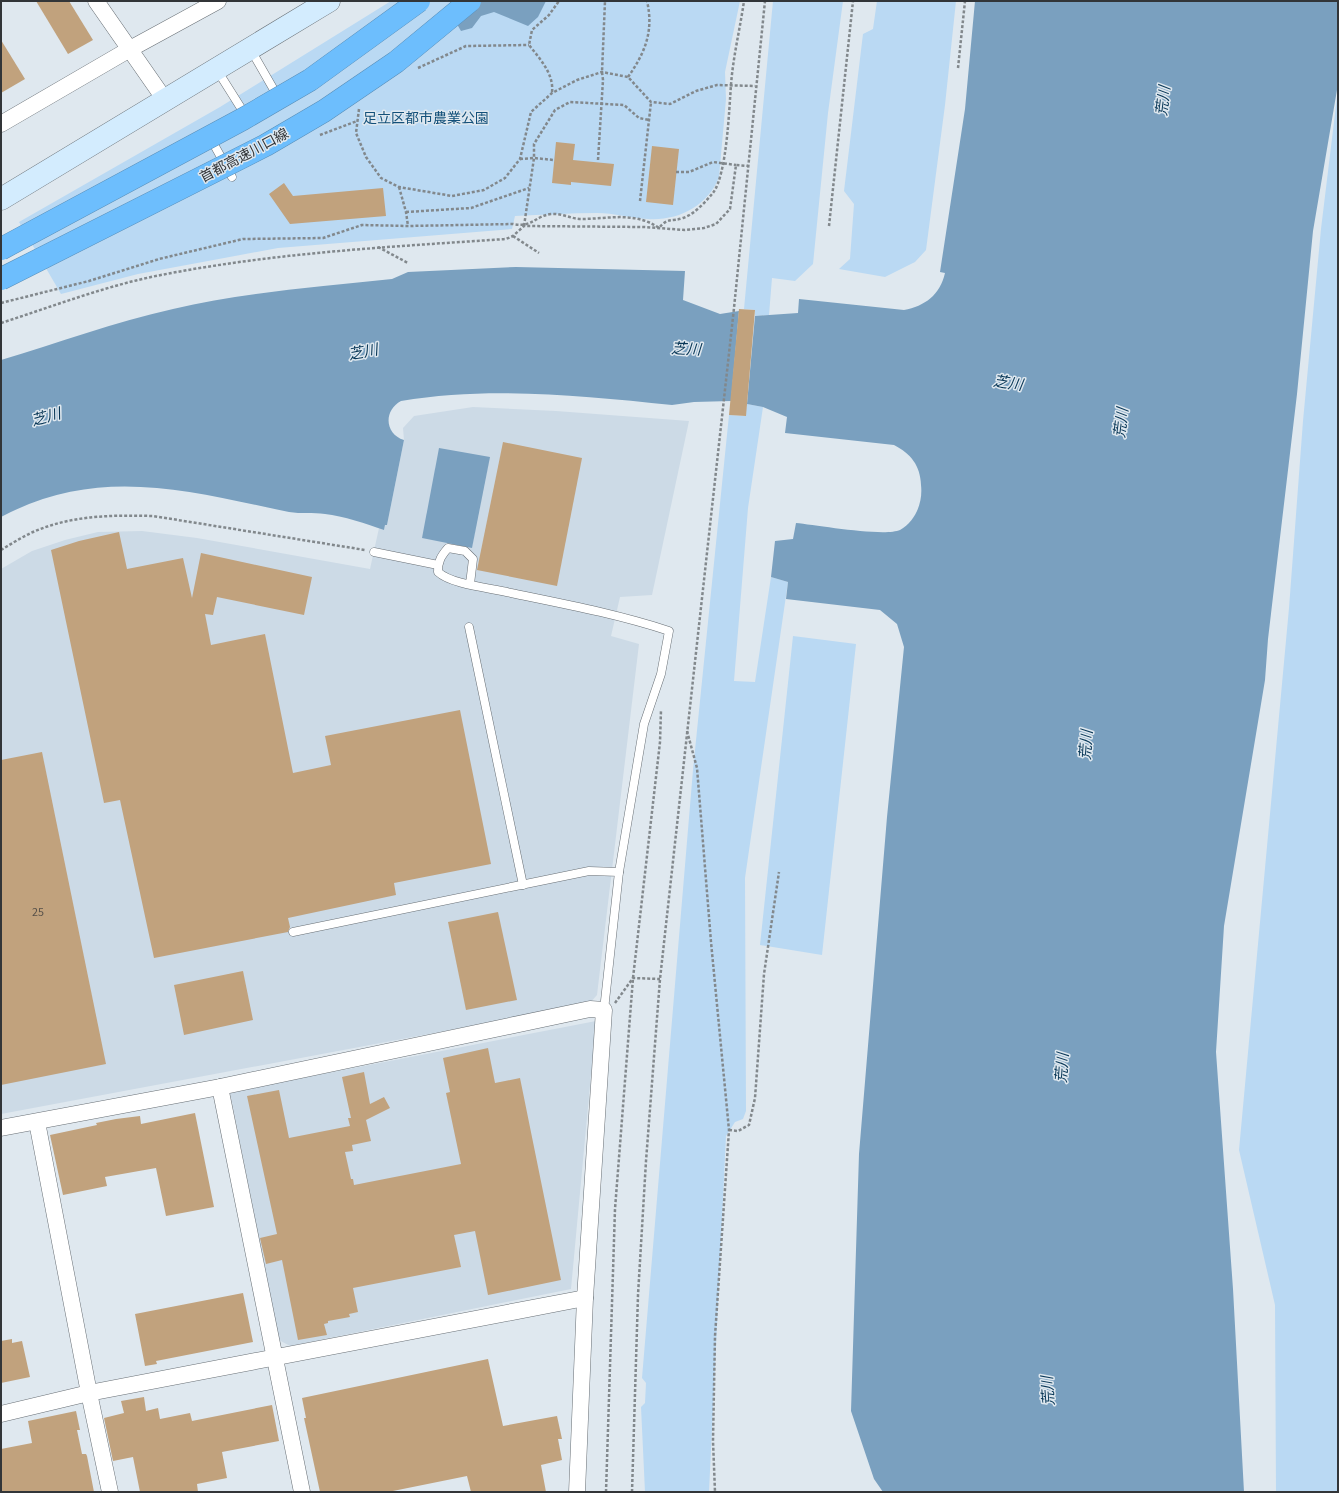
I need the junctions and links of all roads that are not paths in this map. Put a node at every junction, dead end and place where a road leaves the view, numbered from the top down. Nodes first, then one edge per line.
1 (96, 1) edge
2 (218, 1) edge
3 (329, 1) edge
4 (419, 1) edge
5 (450, 1) edge
6 (470, 1) edge
7 (130, 49) junction
8 (250, 49) junction
9 (217, 69) junction
10 (165, 100) junction
11 (245, 116) junction
12 (1, 124) edge
13 (232, 177) dead end
14 (1, 199) edge
15 (1, 248) edge
16 (1, 273) edge
17 (1, 279) edge
18 (374, 552) road end
19 (438, 565) junction
20 (470, 584) junction
21 (469, 627) dead end
22 (619, 872) junction
23 (523, 884) junction
24 (293, 932) dead end
25 (608, 1008) junction
26 (220, 1087) junction
27 (37, 1122) junction
28 (1, 1128) edge
29 (584, 1298) junction
30 (273, 1358) junction
31 (89, 1393) junction
32 (1, 1414) edge
33 (110, 1492) edge
34 (302, 1492) edge
35 (577, 1492) edge

1 - 7 street
2 - 7 street
3 - 8 street
4 - 15 highway, bridge
5 - 16 highway
6 - 17 highway, 首都高速川口線, bridge
7 - 10 street
7 - 12 street
8 - 9 street
8 - 11 lane
9 - 10 street
9 - 11 lane
10 - 14 street
11 - 13 lane
18 - 19 lane
19 - 20 lane
19 - 20 lane
20 - 22 lane
21 - 23 lane
22 - 23 lane
22 - 25 lane
23 - 24 lane
25 - 26 street
25 - 29 street
26 - 27 street
26 - 30 street
27 - 28 street
27 - 31 street
29 - 30 street
29 - 35 street
30 - 31 street
30 - 34 street
31 - 32 street
31 - 33 street

